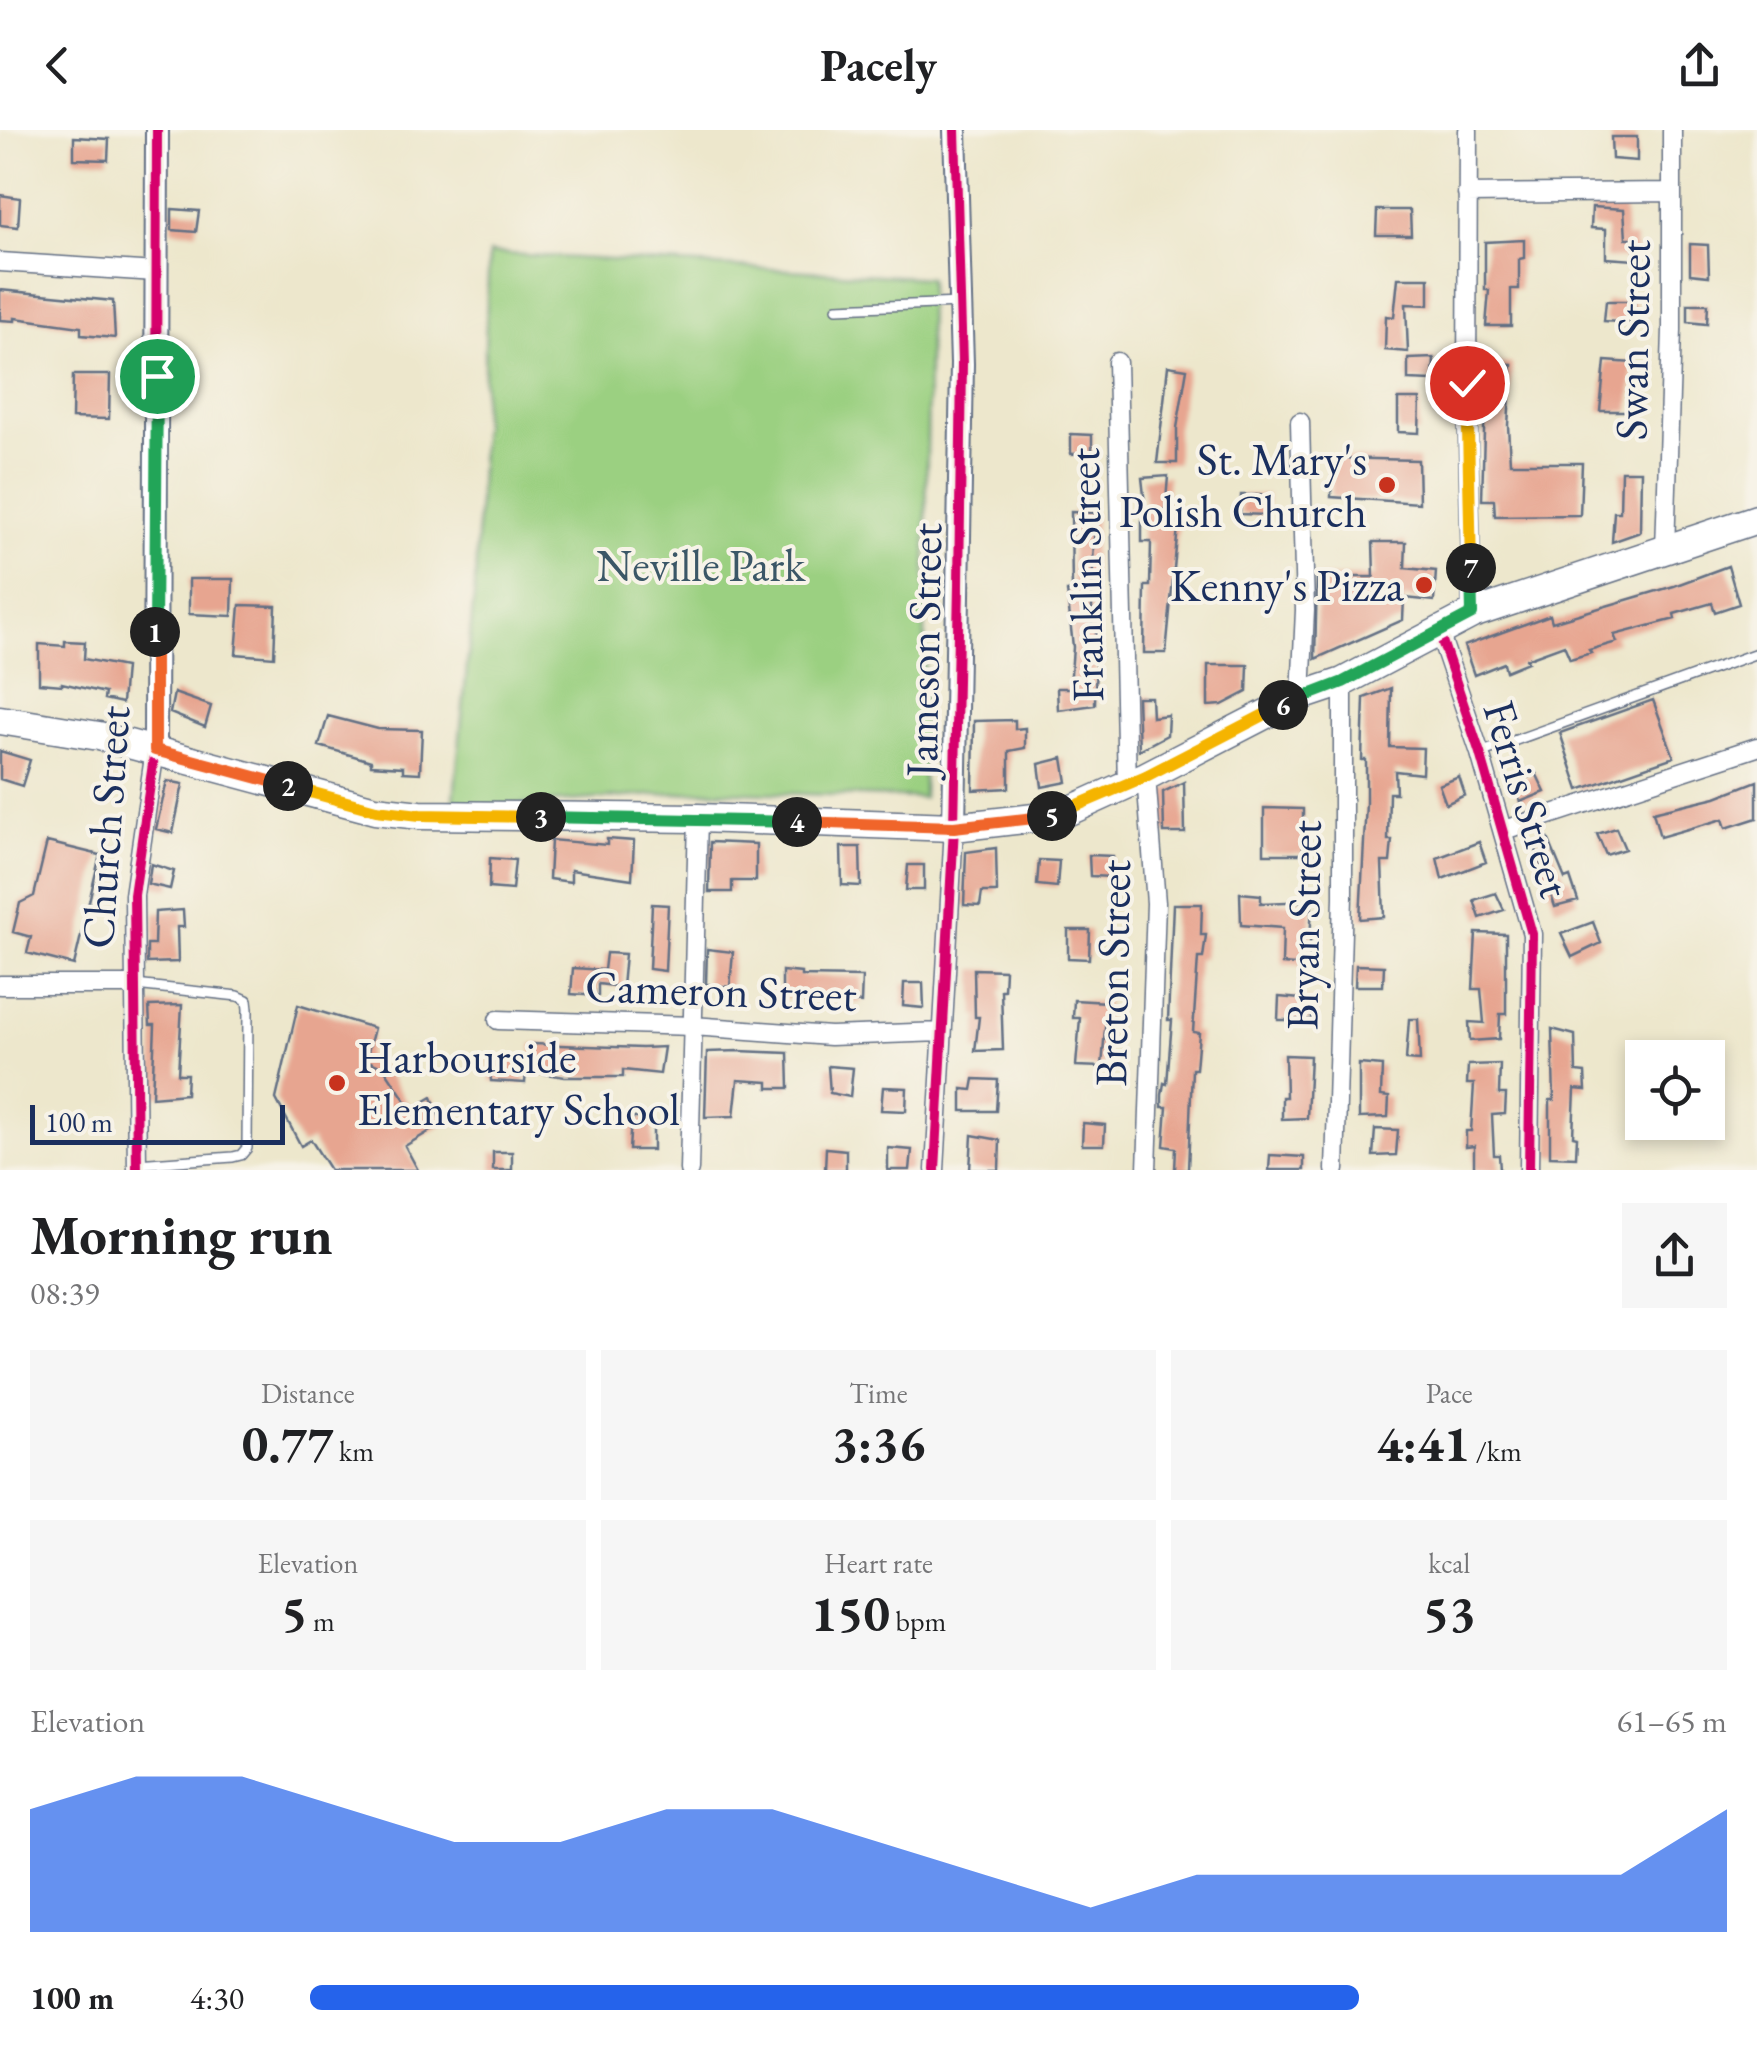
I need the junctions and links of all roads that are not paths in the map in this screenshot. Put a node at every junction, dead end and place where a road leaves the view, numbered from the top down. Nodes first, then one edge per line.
1 (157, 130) edge
2 (955, 130) edge
3 (1468, 130) edge
4 (1672, 130) edge
5 (1671, 192) junction
6 (1467, 194) junction
7 (0, 262) edge
8 (156, 272) junction
9 (961, 303) junction
10 (838, 308) dead end
11 (1117, 362) dead end
12 (1300, 422) dead end
13 (1757, 520) edge
14 (1665, 550) junction
15 (1472, 614) junction
16 (1439, 632) junction
17 (1757, 653) edge
18 (1343, 682) junction
19 (1302, 696) junction
20 (0, 720) edge
21 (1757, 747) edge
22 (155, 750) junction
23 (1480, 754) junction
24 (1136, 781) junction
25 (698, 818) junction
26 (954, 827) junction
27 (1504, 830) junction
28 (134, 984) junction
29 (0, 985) edge
30 (498, 1020) dead end
31 (693, 1026) junction
32 (942, 1032) junction
33 (137, 1167) edge
34 (689, 1170) edge
35 (935, 1170) edge
36 (1146, 1170) edge
37 (1335, 1170) edge
38 (1528, 1170) edge

1 - 8 street, Church Street
2 - 9 street, Jameson Street
3 - 6 street
4 - 5 street, Swan Street
5 - 6 street
5 - 14 street, Swan Street
6 - 15 street
7 - 8 street
8 - 22 street, Church Street
9 - 10 lane
9 - 26 street, Jameson Street
11 - 24 street, Franklin Street
12 - 19 street
13 - 14 main road
14 - 15 main road
15 - 16 main road
16 - 18 main road
16 - 23 street, Ferris Street
17 - 23 lane
18 - 19 main road
18 - 37 street, Bryan Street
19 - 24 main road
20 - 22 main road
21 - 27 street
22 - 25 main road
22 - 28 street, Church Street
23 - 27 street, Ferris Street
24 - 26 main road
24 - 36 street, Breton Street
25 - 26 main road
25 - 31 street
26 - 32 street, Jameson Street
27 - 38 street, Ferris Street
28 - 29 street
28 - 33 street, Church Street
28 - 33 lane
30 - 31 street, Cameron Street
31 - 32 street, Cameron Street
31 - 34 street
32 - 35 street, Jameson Street

